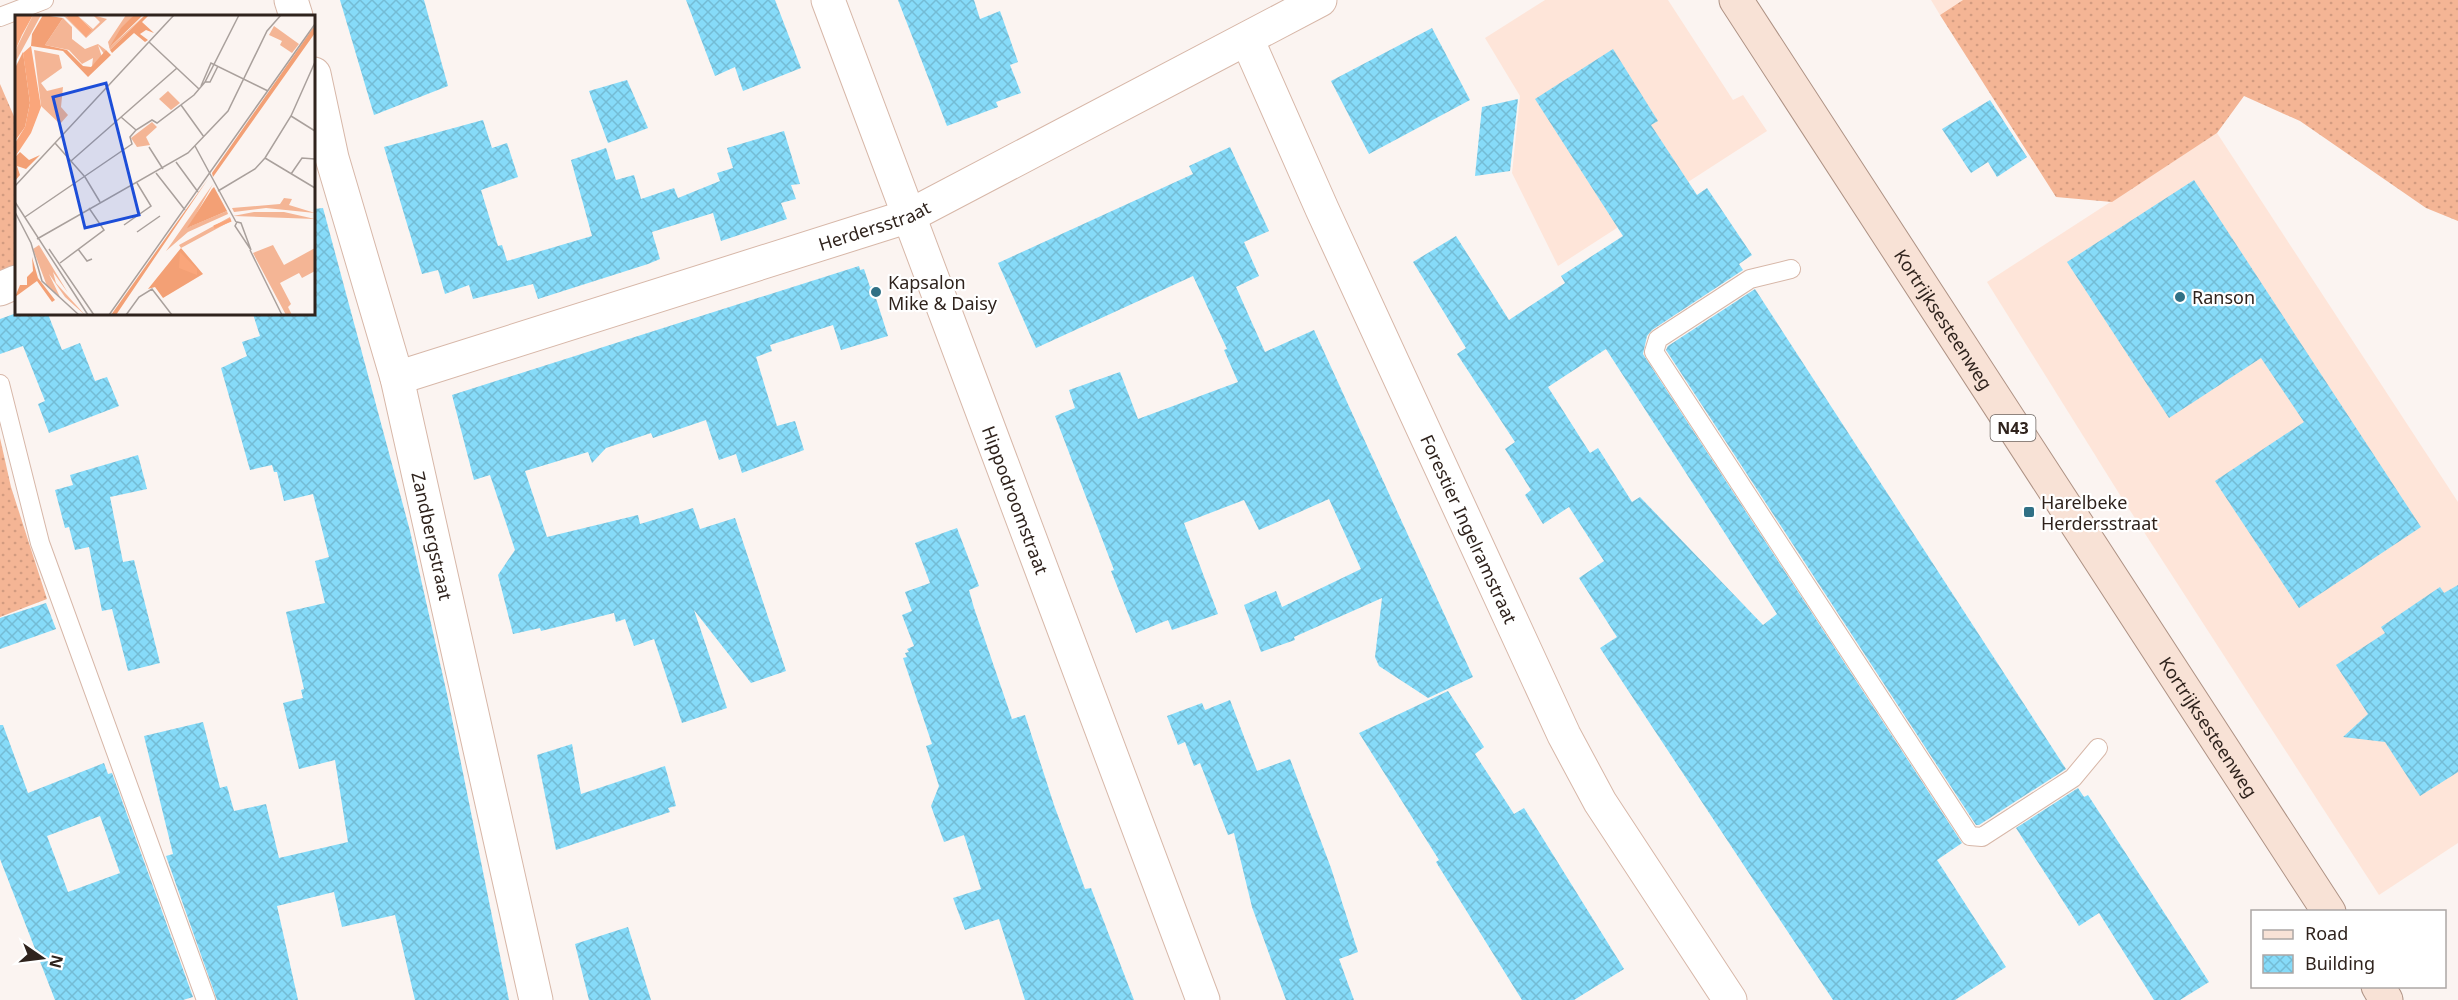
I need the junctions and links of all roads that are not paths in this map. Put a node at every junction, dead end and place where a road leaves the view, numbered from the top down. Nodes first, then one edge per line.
1 (44, 0) edge
2 (291, 0) edge
3 (828, 0) edge
4 (1320, 0) edge
5 (1736, 0) edge
6 (296, 15) edge
7 (0, 17) edge
8 (1247, 39) junction
9 (315, 84) edge
10 (323, 161) edge
11 (909, 216) junction
12 (1791, 269) dead end
13 (15, 282) edge
14 (0, 289) edge
15 (397, 378) junction
16 (0, 384) edge
17 (2098, 748) dead end
18 (2328, 910) edge
19 (206, 1000) edge
20 (536, 1000) edge
21 (1203, 1000) edge
22 (1730, 1000) edge

1 - 7 lane
2 - 6 street
3 - 11 street, Hippodroomstraat
4 - 8 street, Herdersstraat
5 - 18 main road, Kortrijksesteenweg / N43
8 - 11 street, Herdersstraat
8 - 22 street, Forestier Ingelramstraat
9 - 10 street, Zandbergstraat
10 - 15 street, Zandbergstraat
11 - 15 street, Herdersstraat
11 - 21 street, Hippodroomstraat
12 - 17 lane
13 - 14 street
15 - 20 street, Zandbergstraat
16 - 19 lane

